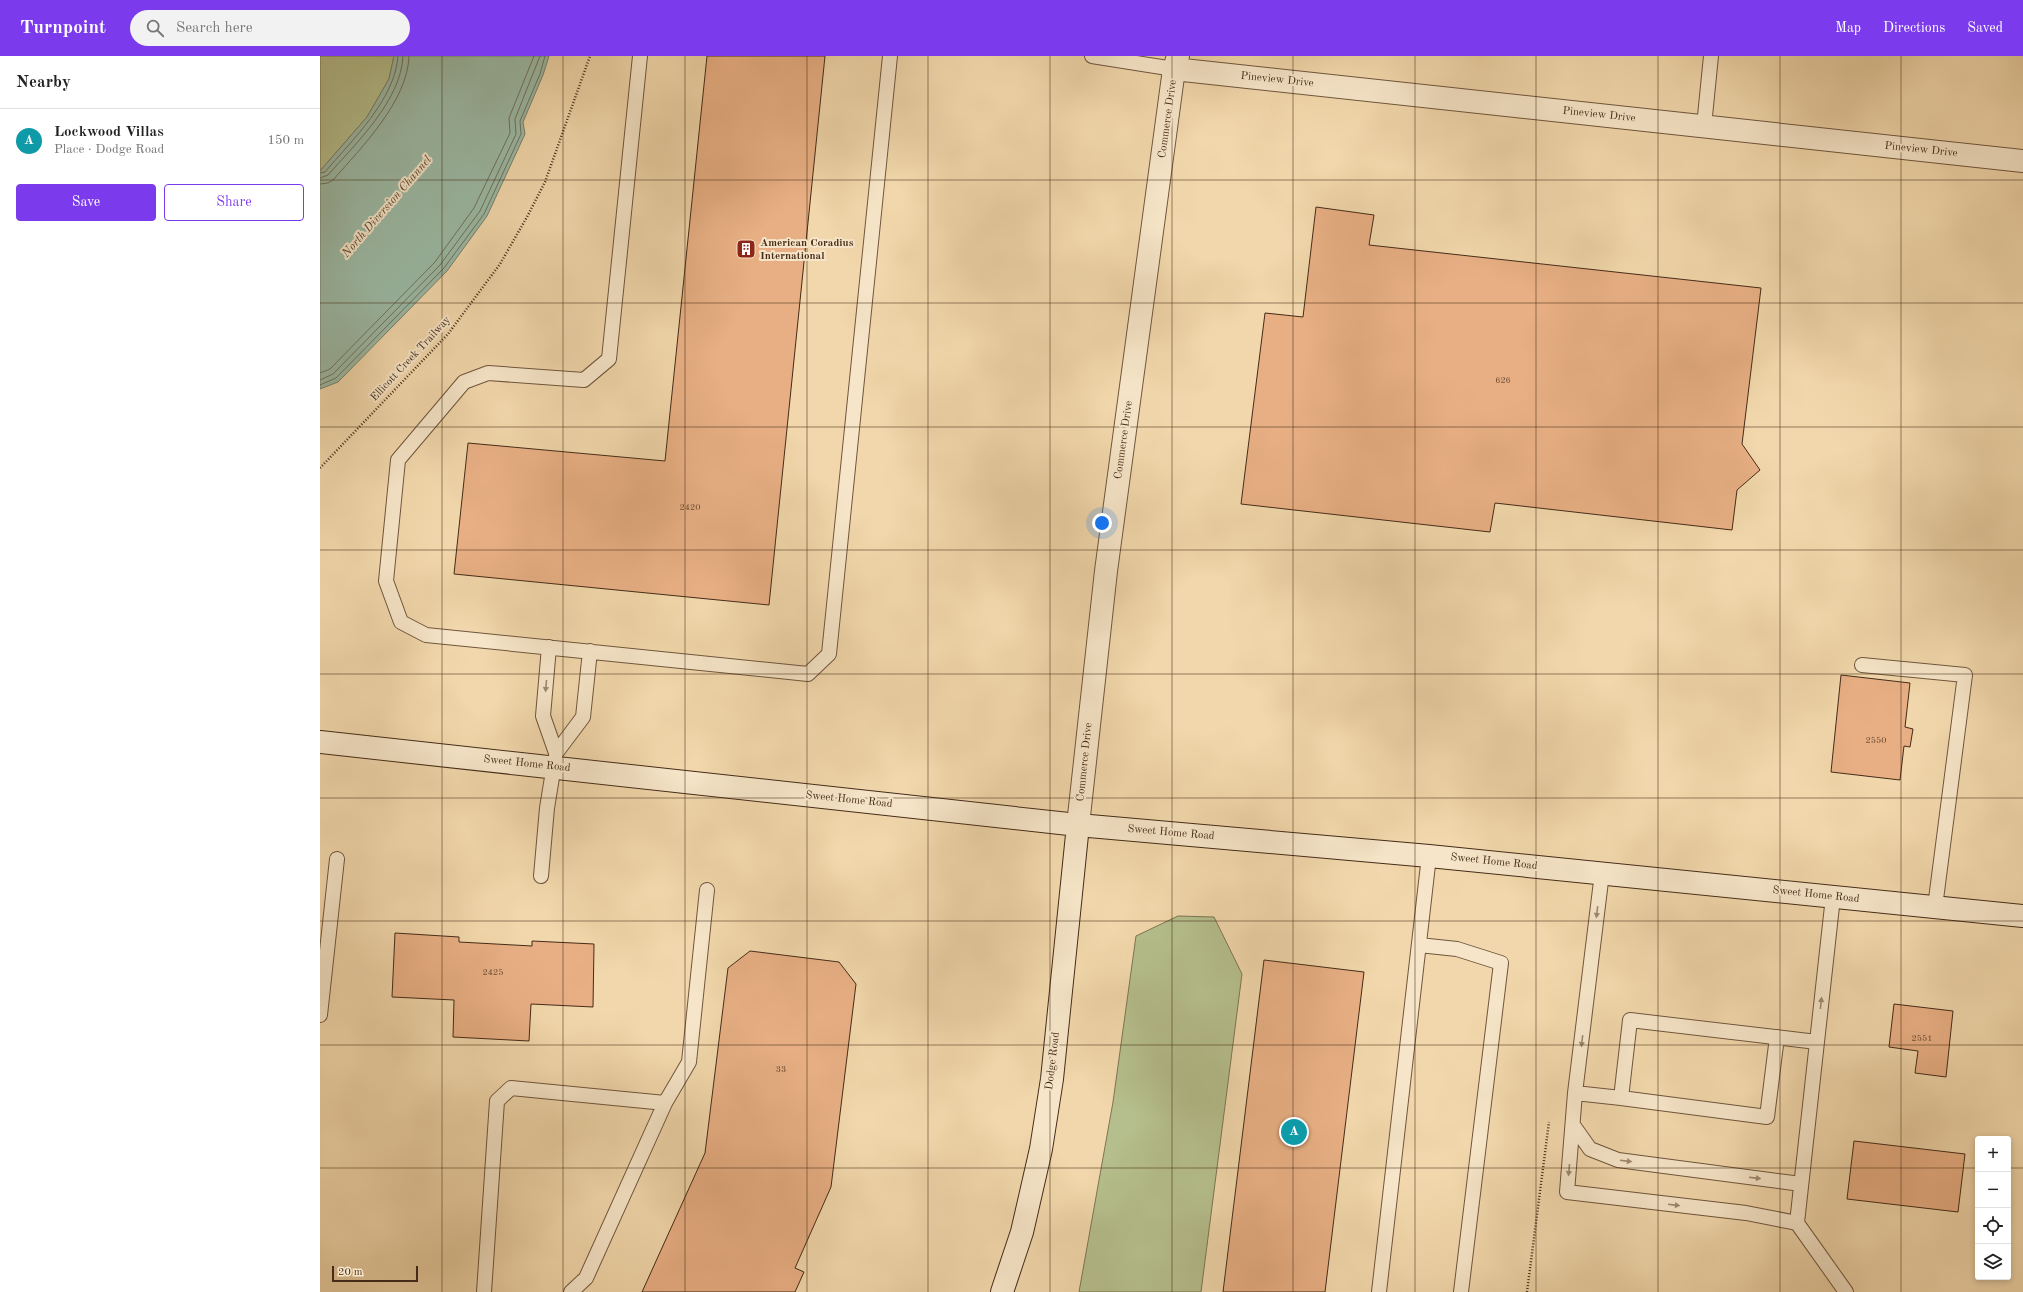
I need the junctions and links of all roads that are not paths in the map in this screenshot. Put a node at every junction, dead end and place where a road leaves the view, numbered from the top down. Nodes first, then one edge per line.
1 (640, 56) edge
2 (890, 56) edge
3 (1092, 56) edge
4 (1712, 56) edge
5 (1176, 63) edge
6 (1704, 126) junction
7 (2023, 161) edge
8 (549, 648) junction
9 (590, 651) junction
10 (1862, 664) dead end
11 (320, 742) edge
12 (555, 760) junction
13 (1078, 825) junction
14 (1429, 856) junction
15 (337, 859) dead end
16 (1602, 873) junction
17 (541, 876) dead end
18 (707, 890) dead end
19 (1833, 896) junction
20 (1935, 907) junction
21 (2023, 916) edge
22 (1419, 945) junction
23 (320, 1015) edge
24 (1777, 1037) junction
25 (1817, 1042) junction
26 (1575, 1093) junction
27 (1621, 1098) junction
28 (665, 1103) junction
29 (1573, 1125) junction
30 (1801, 1184) junction
31 (1797, 1223) junction
32 (484, 1292) edge
33 (571, 1292) edge
34 (1002, 1292) edge
35 (1380, 1292) edge
36 (1461, 1292) edge
37 (1846, 1292) edge

1 - 8 lane
2 - 9 lane
3 - 5 lane
4 - 6 lane
5 - 6 street, Pineview Drive
5 - 13 street, Commerce Drive
6 - 7 street, Pineview Drive
8 - 9 lane
8 -> 12 lane
9 - 12 lane
10 - 20 lane
11 - 12 street, Sweet Home Road
12 - 13 street, Sweet Home Road
12 - 17 lane
13 - 14 street, Sweet Home Road
13 - 34 street, Dodge Road
14 - 16 street, Sweet Home Road
14 - 22 lane
15 - 23 lane
16 - 19 street, Sweet Home Road
16 -> 26 lane
18 - 28 lane
19 - 20 street, Sweet Home Road
25 -> 19 lane
20 - 21 street, Sweet Home Road
22 - 35 lane
22 - 36 lane
24 - 25 lane
24 - 27 lane
24 - 27 lane
25 - 30 lane
26 - 27 lane
26 - 29 lane
28 - 32 lane
28 - 33 lane
29 -> 30 lane
29 -> 31 lane
30 - 31 lane
31 - 37 lane

